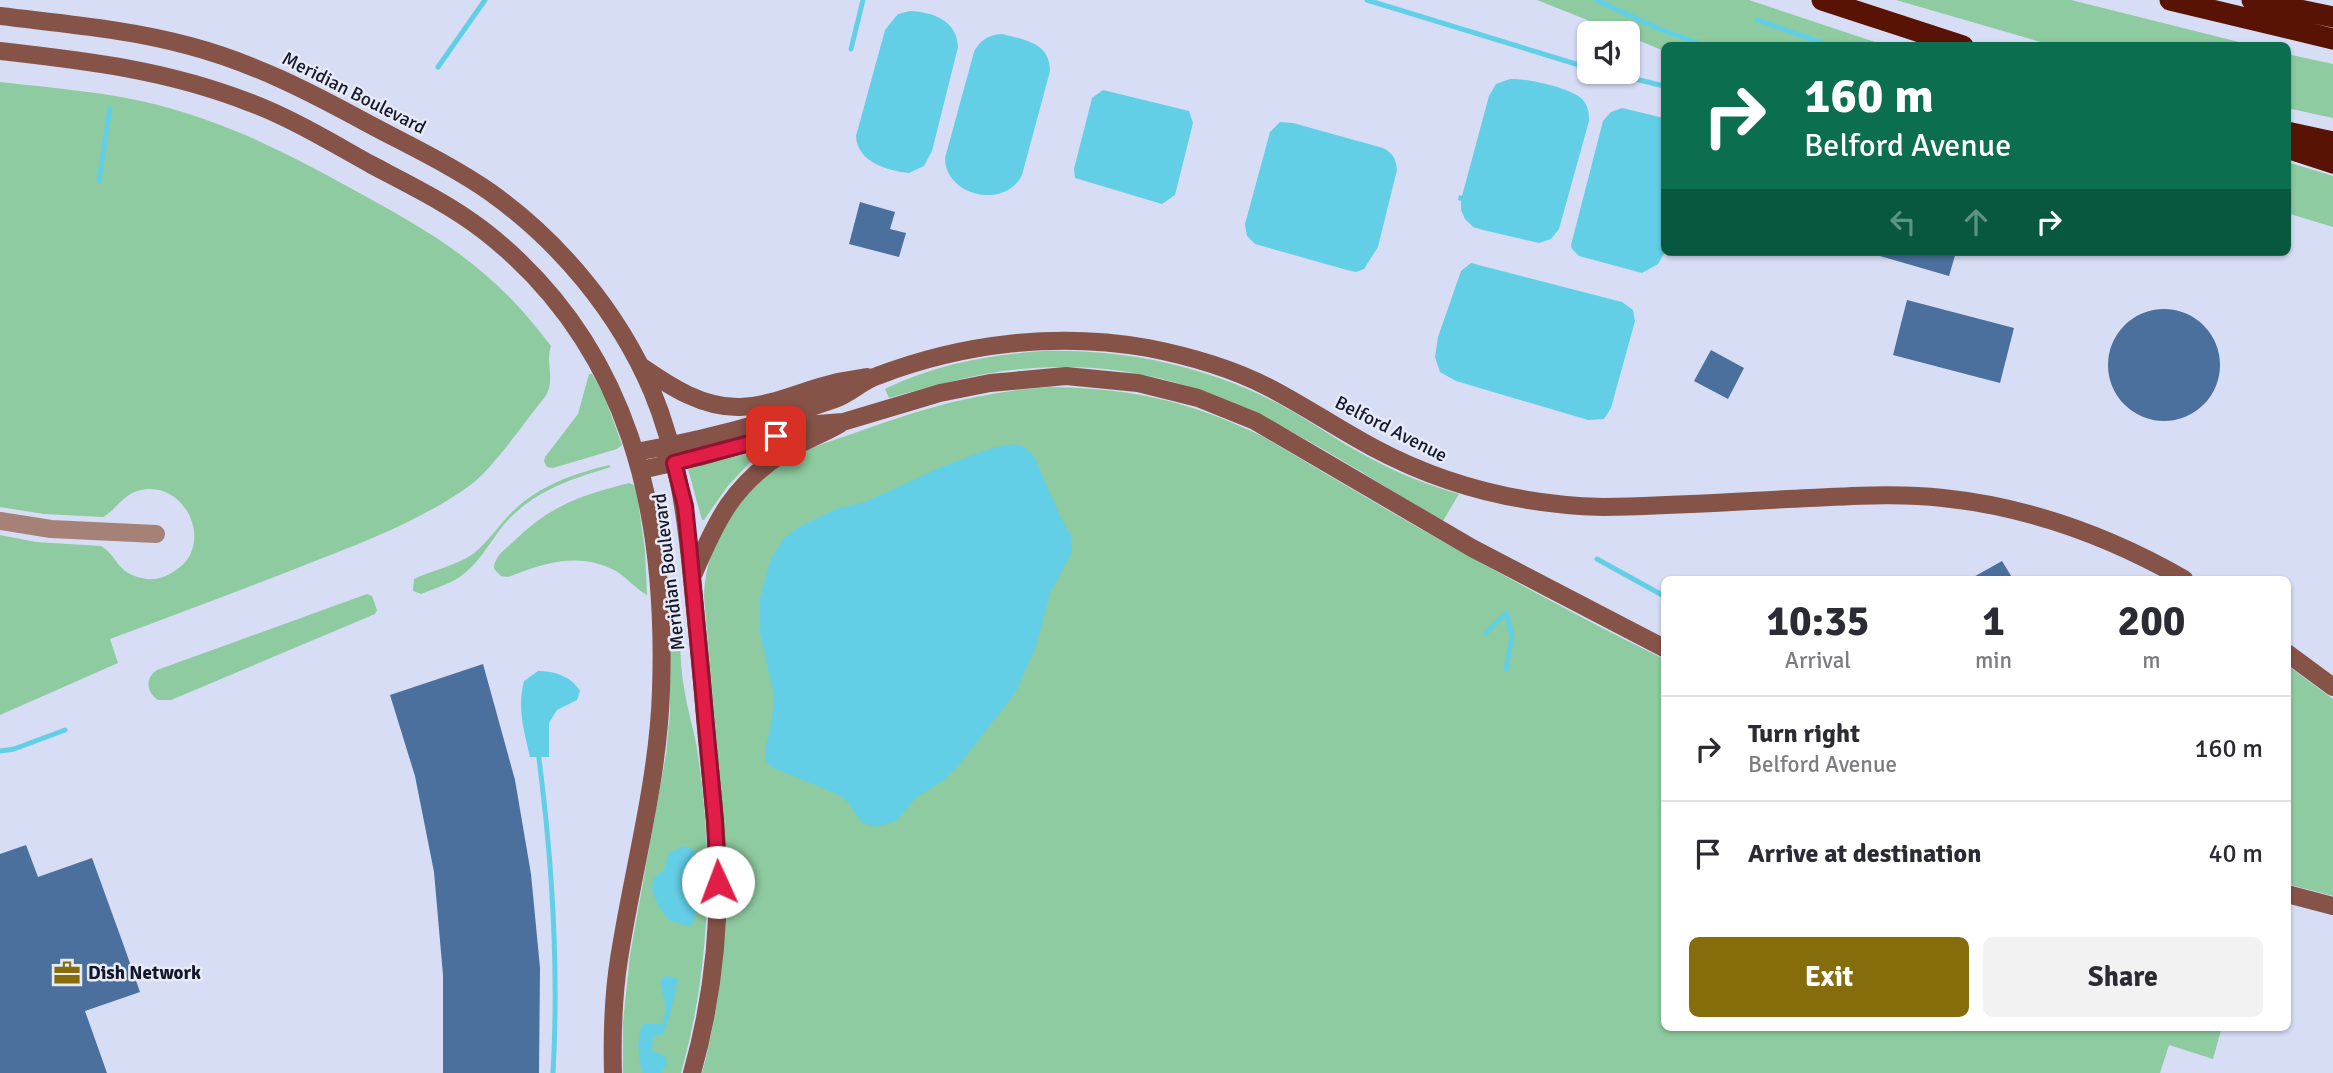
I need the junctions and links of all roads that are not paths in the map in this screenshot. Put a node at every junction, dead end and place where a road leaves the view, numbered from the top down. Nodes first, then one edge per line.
1 (1822, 0) edge
2 (2175, 0) edge
3 (2252, 0) edge
4 (0, 16) edge
5 (2333, 17) edge
6 (2333, 39) edge
7 (1951, 42) edge
8 (0, 51) edge
9 (2291, 133) edge
10 (2333, 142) edge
11 (2291, 149) edge
12 (2333, 163) edge
13 (638, 364) junction
14 (877, 376) junction
15 (843, 422) junction
16 (672, 454) junction
17 (638, 461) junction
18 (0, 521) edge
19 (156, 534) dead end
20 (2161, 574) edge
21 (692, 578) junction
22 (1661, 646) edge
23 (2291, 656) edge
24 (2333, 687) edge
25 (2291, 895) edge
26 (2333, 906) edge
27 (612, 1073) edge
28 (692, 1073) edge

1 - 7 highway
2 - 6 highway
3 - 5 highway
4 - 13 main road, Meridian Boulevard
8 - 17 main road, Meridian Boulevard
9 - 10 highway
11 - 12 highway
13 - 14 main road
13 - 16 main road, Meridian Boulevard
14 - 16 main road, Belford Avenue
14 - 20 main road, Belford Avenue
15 - 16 main road, Belford Avenue
15 - 21 main road
15 - 22 main road, Belford Avenue
16 - 17 main road, Belford Avenue
16 - 21 main road, Meridian Boulevard
17 - 27 main road, Meridian Boulevard
18 - 19 street
21 - 28 main road, Meridian Boulevard
23 - 24 main road
25 - 26 main road

